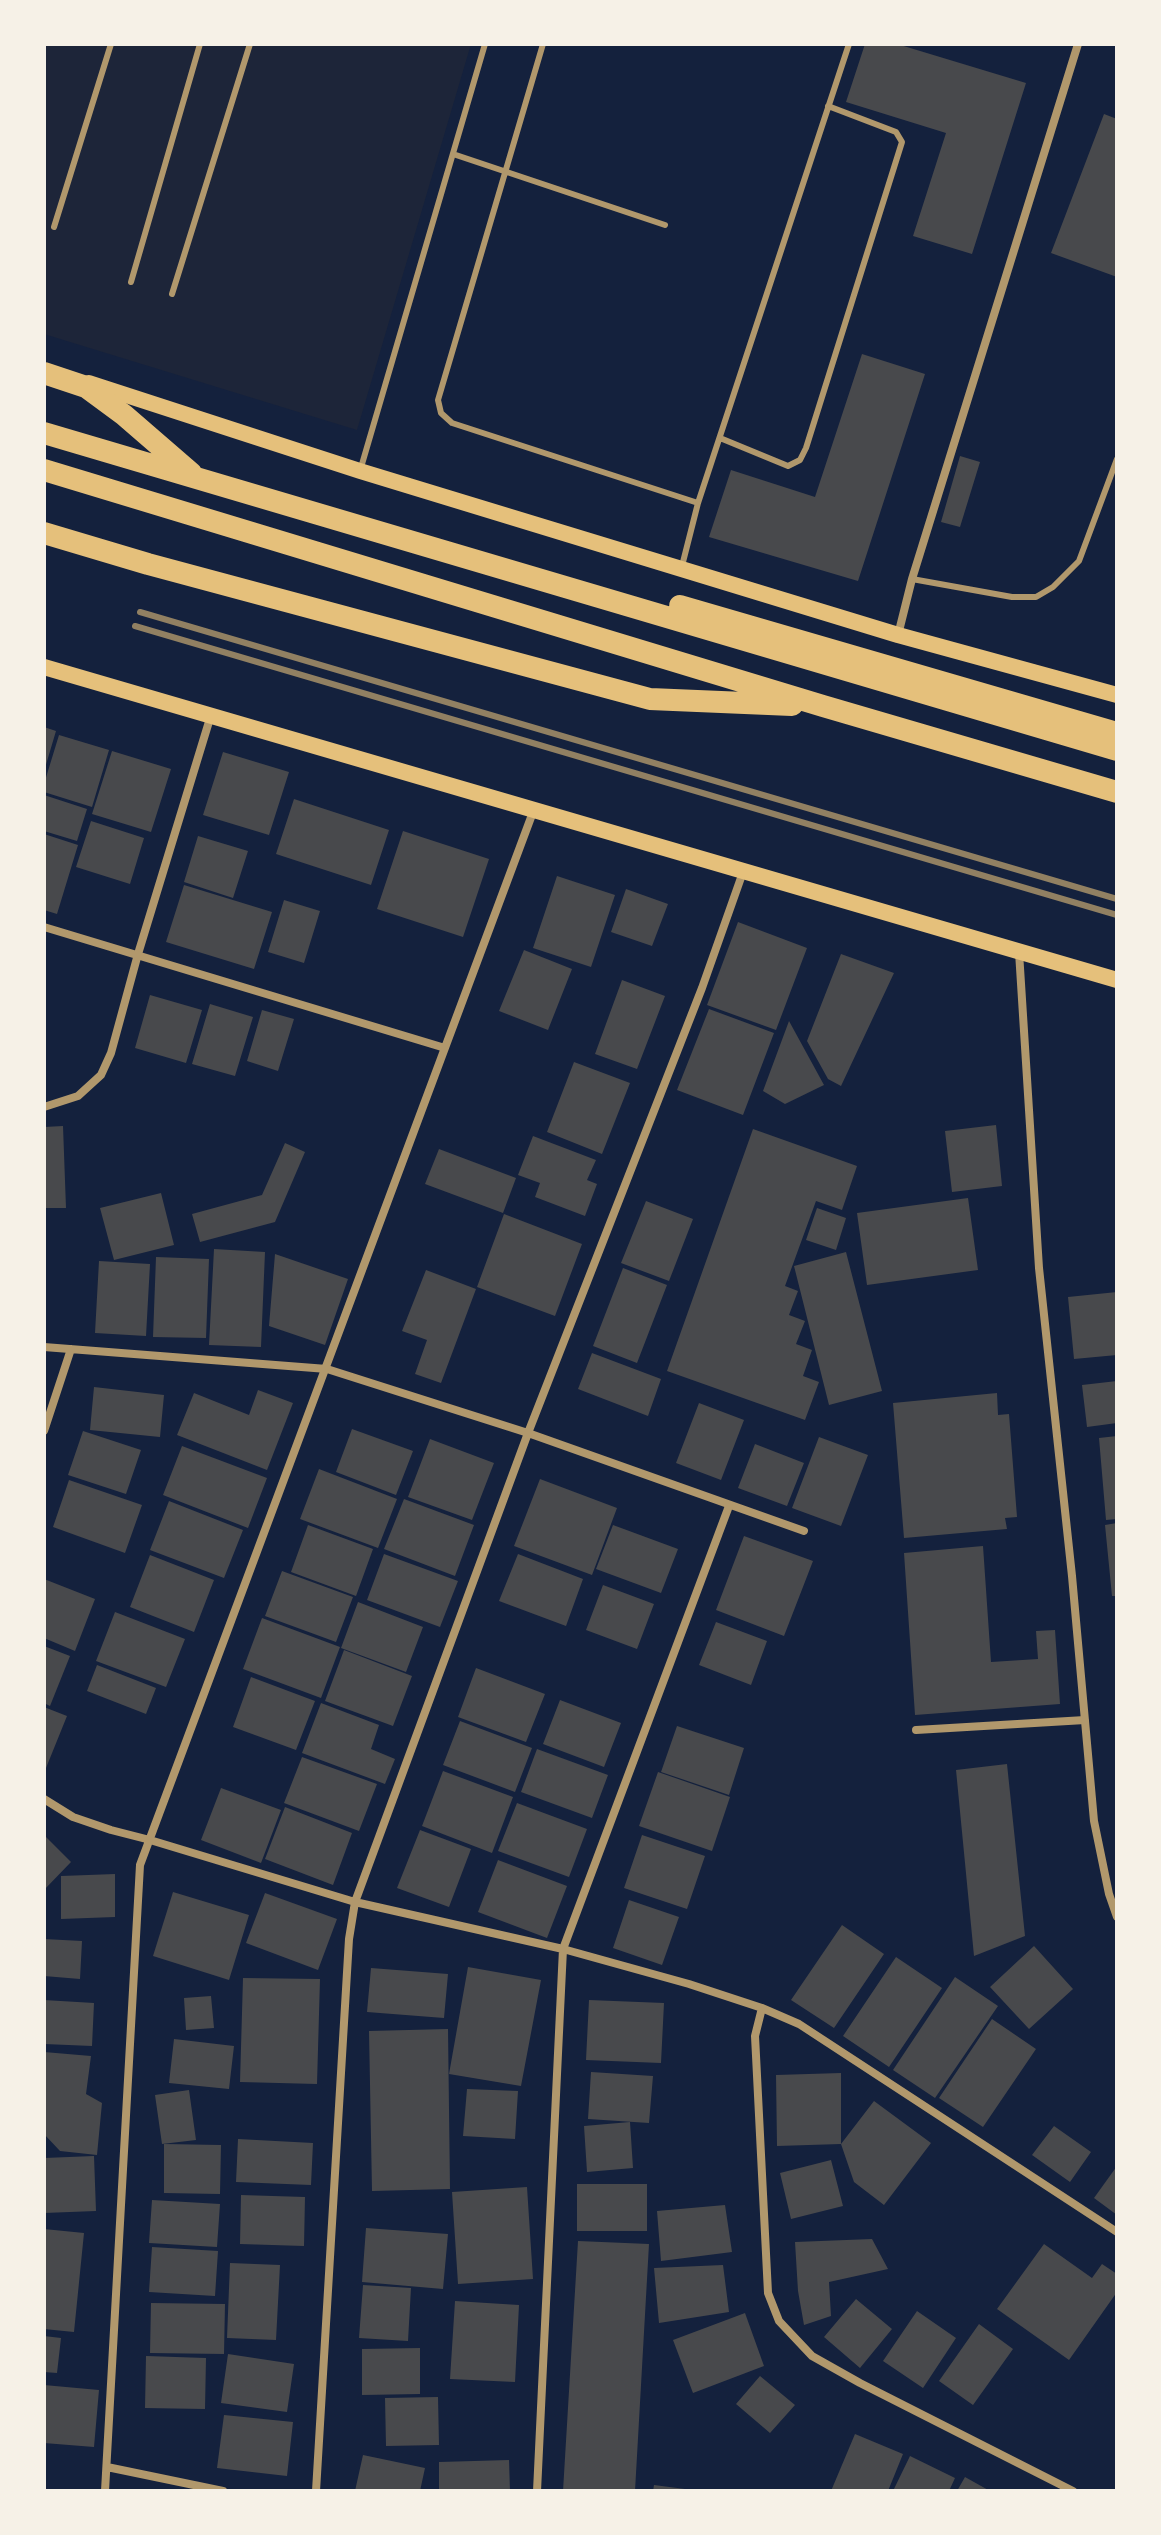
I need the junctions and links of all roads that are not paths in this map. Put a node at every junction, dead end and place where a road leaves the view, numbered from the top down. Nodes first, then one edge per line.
1 (111, 44) edge
2 (200, 44) edge
3 (250, 44) edge
4 (485, 44) edge
5 (543, 44) edge
6 (849, 44) edge
7 (1078, 44) edge
8 (828, 106) junction
9 (453, 154) junction
10 (504, 171) junction
11 (665, 225) dead end
12 (54, 227) dead end
13 (131, 282) dead end
14 (172, 294) dead end
15 (44, 371) edge
16 (44, 421) edge
17 (44, 433) edge
18 (720, 438) junction
19 (1117, 459) edge
20 (44, 470) edge
21 (360, 471) junction
22 (198, 479) junction
23 (44, 483) edge
24 (698, 503) junction
25 (44, 533) edge
26 (682, 567) junction
27 (912, 579) junction
28 (898, 635) junction
29 (44, 667) edge
30 (1117, 695) edge
31 (823, 706) junction
32 (211, 715) junction
33 (1117, 733) edge
34 (1117, 750) edge
35 (1117, 792) edge
36 (1117, 804) edge
37 (533, 812) junction
38 (743, 872) junction
39 (44, 927) edge
40 (1019, 951) junction
41 (138, 954) junction
42 (1117, 980) edge
43 (445, 1048) junction
44 (44, 1107) edge
45 (44, 1347) edge
46 (71, 1349) junction
47 (327, 1369) junction
48 (44, 1431) edge
49 (528, 1433) junction
50 (729, 1506) junction
51 (804, 1531) dead end
52 (1085, 1720) junction
53 (916, 1730) dead end
54 (44, 1799) edge
55 (150, 1840) junction
56 (355, 1902) junction
57 (1117, 1917) edge
58 (563, 1949) junction
59 (762, 2008) junction
60 (1117, 2232) edge
61 (107, 2467) junction
62 (105, 2491) edge
63 (223, 2491) edge
64 (316, 2491) edge
65 (537, 2491) edge
66 (1073, 2491) edge

1 - 12 lane
2 - 13 lane
3 - 14 lane
4 - 9 lane
5 - 10 lane
6 - 8 lane
7 - 27 street
8 - 18 lane
8 - 18 lane
9 - 10 lane
9 - 21 lane
10 - 11 lane
10 - 24 lane
15 - 21 main road
15 - 22 highway
16 - 33 highway
17 - 22 highway
18 - 24 lane
19 - 27 lane
20 - 31 highway
21 - 26 main road
22 - 34 highway
23 - 36 highway
24 - 26 lane
25 - 31 highway
26 - 28 main road
27 - 28 street
28 - 30 main road
29 - 32 main road
31 - 35 highway
32 - 37 main road
32 - 41 street
37 - 38 main road
37 - 43 street
38 - 40 main road
38 - 49 street
39 - 41 street
40 - 42 main road
40 - 52 street
41 - 43 street
41 - 44 street
43 - 47 street
45 - 46 street
46 - 47 street
46 - 48 street
47 - 49 street
47 - 55 street
49 - 50 street
49 - 56 street
50 - 51 street
50 - 58 street
52 - 53 street
52 - 57 street
54 - 55 street
55 - 56 street
55 - 61 street
56 - 58 street
56 - 64 street
58 - 59 street
58 - 65 street
59 - 60 street
59 - 66 street
61 - 62 street
61 - 63 street

